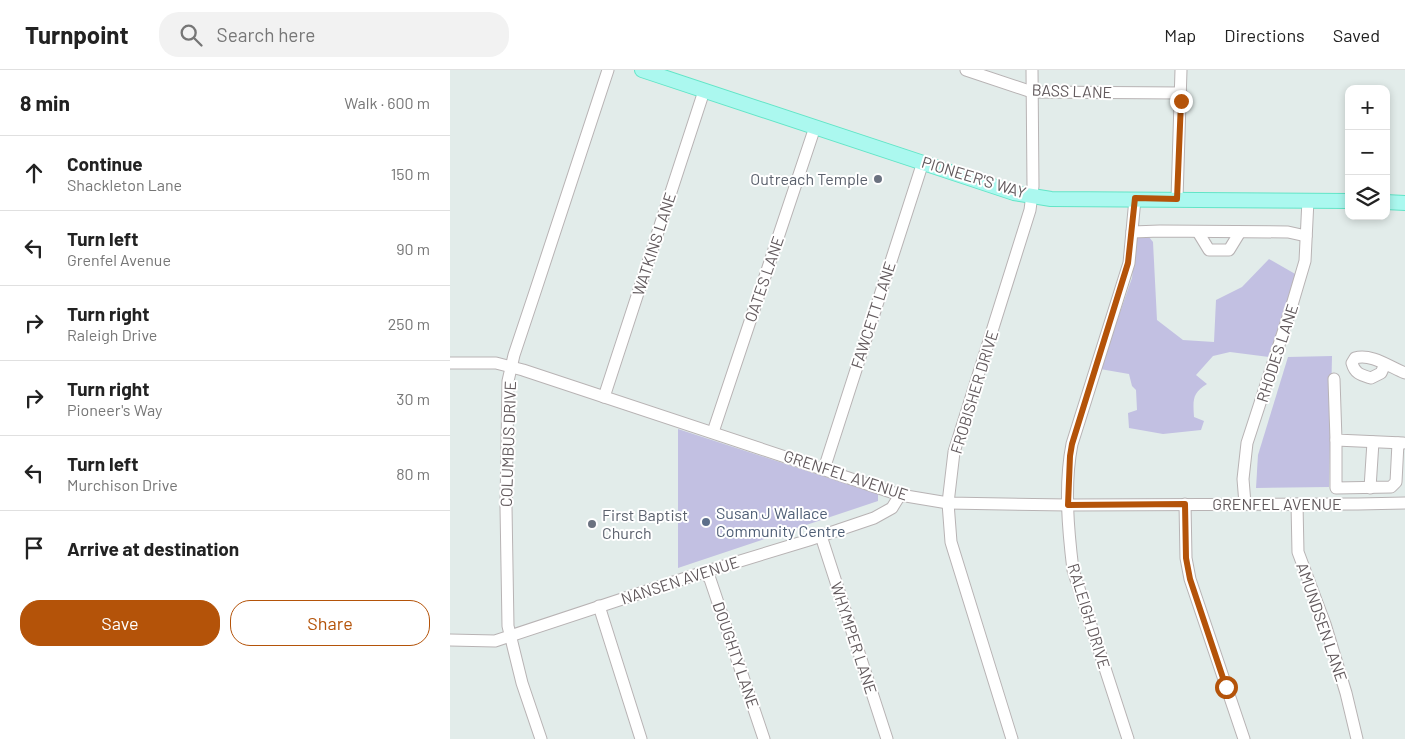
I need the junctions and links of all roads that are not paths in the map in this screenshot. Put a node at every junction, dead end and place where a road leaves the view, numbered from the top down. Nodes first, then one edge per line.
1 (608, 70) edge
2 (642, 70) edge
3 (966, 70) edge
4 (1032, 70) edge
5 (1181, 70) edge
6 (704, 91) junction
7 (1032, 92) junction
8 (1181, 93) junction
9 (815, 127) junction
10 (923, 162) junction
11 (1032, 196) junction
12 (1135, 198) junction
13 (1177, 199) junction
14 (1308, 200) junction
15 (1345, 201) edge
16 (1390, 202) edge
17 (1405, 203) edge
18 (1132, 232) junction
19 (1198, 232) junction
20 (1240, 232) junction
21 (1306, 236) junction
22 (450, 362) edge
23 (1385, 364) dead end
24 (512, 367) junction
25 (1405, 373) edge
26 (1334, 379) dead end
27 (604, 397) junction
28 (713, 432) junction
29 (1336, 440) junction
30 (1373, 442) junction
31 (1401, 443) edge
32 (824, 469) junction
33 (1336, 488) junction
34 (1370, 488) junction
35 (900, 495) junction
36 (948, 503) junction
37 (1405, 503) edge
38 (1185, 504) junction
39 (1245, 504) junction
40 (1298, 504) junction
41 (1337, 504) junction
42 (1068, 505) junction
43 (821, 536) junction
44 (704, 572) junction
45 (599, 606) junction
46 (510, 636) junction
47 (450, 640) edge
48 (541, 739) edge
49 (641, 739) edge
50 (764, 739) edge
51 (887, 739) edge
52 (1012, 739) edge
53 (1128, 739) edge
54 (1244, 739) edge
55 (1357, 739) edge

1 - 24 street, COLUMBUS DRIVE
2 - 6 main road, PIONEER'S WAY
3 - 7 street, BASS LANE
4 - 7 street, FROBISHER DRIVE
5 - 8 street
6 - 9 main road, PIONEER'S WAY
6 - 27 street, WATKINS LANE
7 - 8 street, BASS LANE
7 - 11 street, FROBISHER DRIVE
8 - 13 street
9 - 10 main road, PIONEER'S WAY
9 - 28 street, OATES LANE
10 - 11 main road, PIONEER'S WAY
10 - 32 street, FAWCETT LANE
11 - 12 main road, PIONEER'S WAY
11 - 36 street, FROBISHER DRIVE
12 - 13 main road, PIONEER'S WAY
12 - 18 street, RALEIGH DRIVE
13 - 14 main road, PIONEER'S WAY
14 - 15 main road, PIONEER'S WAY
14 - 21 street, RHODES LANE
16 - 17 main road
18 - 19 street
18 - 42 street, RALEIGH DRIVE
19 - 20 street
19 - 20 street
20 - 21 street
21 - 39 street, RHODES LANE
22 - 24 street, GRENFEL AVENUE
23 - 25 street
24 - 27 street, GRENFEL AVENUE
24 - 46 street, COLUMBUS DRIVE
26 - 29 street
27 - 28 street, GRENFEL AVENUE
28 - 32 street, GRENFEL AVENUE
29 - 30 street
29 - 33 street
30 - 31 street
30 - 34 street
31 - 34 street
32 - 35 street, GRENFEL AVENUE
33 - 34 street
33 - 41 street
35 - 36 street, GRENFEL AVENUE
35 - 43 street, NANSEN AVENUE
36 - 42 street, GRENFEL AVENUE
36 - 52 street, FROBISHER DRIVE
37 - 41 street, GRENFEL AVENUE
38 - 39 street, GRENFEL AVENUE
38 - 42 street, GRENFEL AVENUE
38 - 54 street
39 - 40 street, GRENFEL AVENUE
40 - 41 street, GRENFEL AVENUE
40 - 55 street, AMUNDSEN LANE
42 - 53 street, RALEIGH DRIVE
43 - 44 street, NANSEN AVENUE
43 - 51 street, WHYMPER LANE
44 - 45 street, NANSEN AVENUE
44 - 50 street, DOUGHTY LANE
45 - 46 street, NANSEN AVENUE
45 - 49 street
46 - 47 street, NANSEN AVENUE
46 - 48 street, COLUMBUS DRIVE

